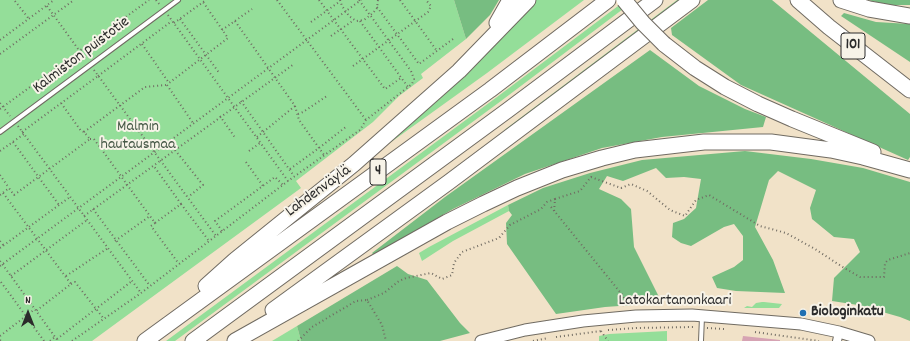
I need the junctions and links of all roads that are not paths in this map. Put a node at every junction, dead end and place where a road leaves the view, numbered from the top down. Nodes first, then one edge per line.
1 (178, 0) edge
2 (510, 0) edge
3 (528, 0) edge
4 (608, 0) edge
5 (624, 0) edge
6 (655, 0) edge
7 (692, 0) edge
8 (798, 0) edge
9 (841, 0) edge
10 (910, 16) edge
11 (459, 71) junction
12 (910, 90) edge
13 (0, 132) edge
14 (910, 169) edge
15 (702, 316) junction
16 (838, 337) edge
17 (142, 341) edge
18 (145, 341) edge
19 (193, 341) edge
20 (230, 341) edge
21 (235, 341) edge
22 (481, 341) edge
23 (701, 341) edge
24 (869, 341) edge

1 - 13 lane, Kalmiston puistotie
2 - 11 highway
3 - 11 highway
4 - 18 highway, Lahdenväylä / 4
5 - 14 highway, bridge
6 - 19 highway, 4
7 - 20 highway
8 - 12 highway, 101
9 - 10 highway
11 - 17 highway
14 - 21 highway
15 - 16 street, Latokartanonkaari
15 - 22 street, Latokartanonkaari
15 - 23 lane
16 - 24 street, Latokartanonkaari

